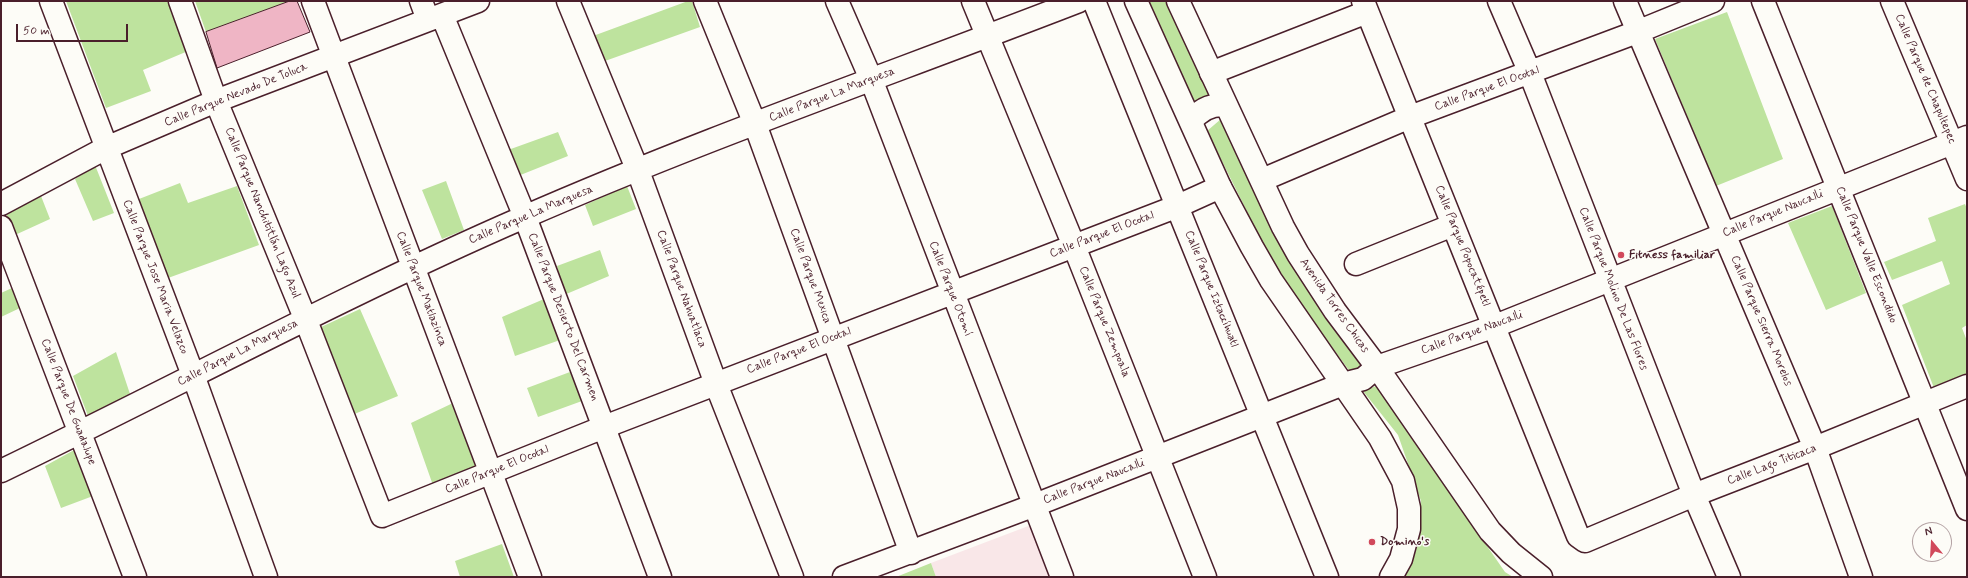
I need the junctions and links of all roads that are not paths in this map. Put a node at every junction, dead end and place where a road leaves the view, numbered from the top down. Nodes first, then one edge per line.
1 (51, 1) edge
2 (180, 1) edge
3 (313, 1) edge
4 (478, 1) edge
5 (568, 1) edge
6 (704, 1) edge
7 (837, 1) edge
8 (973, 1) edge
9 (1079, 1) edge
10 (1094, 1) edge
11 (1136, 1) edge
12 (1178, 1) edge
13 (1499, 1) edge
14 (1625, 1) edge
15 (1713, 1) edge
16 (1763, 1) edge
17 (1892, 1) edge
18 (1365, 6) edge
19 (431, 12) edge
20 (1637, 32) junction
21 (988, 36) junction
22 (334, 56) junction
23 (1530, 73) junction
24 (1211, 74) junction
25 (871, 79) junction
26 (216, 101) junction
27 (1226, 105) junction
28 (1410, 117) junction
29 (1191, 122) junction
30 (755, 124) junction
31 (1960, 140) edge
32 (106, 148) junction
33 (638, 171) junction
34 (1967, 179) edge
35 (1262, 180) junction
36 (1220, 187) junction
37 (1839, 188) junction
38 (1, 204) edge
39 (1178, 206) junction
40 (525, 217) junction
41 (1453, 225) junction
42 (1, 227) edge
43 (1724, 234) junction
44 (1074, 246) junction
45 (1356, 264) dead end
46 (412, 267) junction
47 (1609, 281) junction
48 (951, 292) junction
49 (305, 318) junction
50 (1495, 326) junction
51 (832, 338) junction
52 (1377, 367) junction
53 (192, 375) junction
54 (716, 384) junction
55 (1343, 384) junction
56 (1967, 386) edge
57 (1925, 402) junction
58 (1261, 416) junction
59 (604, 427) junction
60 (80, 433) junction
61 (1815, 448) junction
62 (1157, 457) junction
63 (1, 471) edge
64 (491, 472) junction
65 (1694, 495) junction
66 (1035, 506) junction
67 (1967, 509) edge
68 (380, 514) joint
69 (1578, 536) joint
70 (911, 552) junction
71 (135, 577) edge
72 (266, 577) edge
73 (530, 577) edge
74 (660, 577) edge
75 (792, 577) edge
76 (844, 577) edge
77 (1062, 577) edge
78 (1205, 577) edge
79 (1327, 577) edge
80 (1391, 577) edge
81 (1541, 577) edge
82 (1729, 577) edge
83 (1861, 577) edge

1 - 32 street, Calle Parque Jose Maria Velazco
2 - 26 street, Calle Parque Nanchititlán Lago Azul
3 - 22 street, Calle Parque Matlazinca
4 - 19 street, Calle Parque Nevado De Toluca
5 - 33 street, Calle Parque Nahuatlaca
6 - 30 street, Calle Parque Mexica
7 - 25 street, Calle Parque Otomí
8 - 21 street, Calle Parque Zempoala
9 - 21 street, Calle Parque La Marquesa
10 - 39 street, Calle Parque Iztaccíhuatl
11 - 29 street
12 - 24 street, Avenida Torres Chicas
13 - 23 street, Calle Parque Molino De Las Flores
14 - 20 street, Calle Parque Sierra Morelos
15 - 20 street, Calle Parque El Ocotal
16 - 37 street, Calle Parque Valle Escondido
17 - 31 street, Calle Parque de Chapultepec
18 - 24 street
18 - 28 street, Calle Parque Popocatépetl
19 - 22 street, Calle Parque Nevado De Toluca
19 - 40 street, Calle Parque Desierto Del Carmen
20 - 23 street, Calle Parque El Ocotal
20 - 43 street, Calle Parque Sierra Morelos
21 - 25 street, Calle Parque La Marquesa
21 - 44 street, Calle Parque Zempoala
22 - 26 street, Calle Parque Nevado De Toluca
22 - 46 street, Calle Parque Matlazinca
23 - 28 street, Calle Parque El Ocotal
23 - 47 street, Calle Parque Molino De Las Flores
24 - 27 street, Avenida Torres Chicas
25 - 30 street, Calle Parque La Marquesa
25 - 48 street, Calle Parque Otomí
26 - 32 street, Calle Parque Nevado De Toluca
26 - 49 street, Calle Parque Nanchititlán Lago Azul
27 - 29 street
27 - 35 street, Avenida Torres Chicas
28 - 35 street, Calle Parque El Ocotal
28 - 41 street, Calle Parque Popocatépetl
29 - 36 street
30 - 33 street, Calle Parque La Marquesa
30 - 51 street, Calle Parque Mexica
31 - 34 street, Calle Parque de Chapultepec
31 - 37 street, Calle Parque Naucalli
32 - 38 street, Calle Parque Nevado De Toluca
32 - 53 street, Calle Parque Jose Maria Velazco
33 - 40 street, Calle Parque La Marquesa
33 - 54 street, Calle Parque Nahuatlaca
35 - 52 street, Avenida Torres Chicas
36 - 39 street, Calle Parque El Ocotal
36 - 55 street
37 - 43 street, Calle Parque Naucalli
37 - 57 street, Calle Parque Valle Escondido
39 - 44 street, Calle Parque El Ocotal
39 - 58 street, Calle Parque Iztaccíhuatl
40 - 46 street, Calle Parque La Marquesa
40 - 59 street, Calle Parque Desierto Del Carmen
41 - 45 street
41 - 50 street, Calle Parque Popocatépetl
42 - 60 street, Calle Parque De Guadalupe
43 - 47 street, Calle Parque Naucalli
43 - 61 street, Calle Parque Sierra Morelos
44 - 48 street, Calle Parque El Ocotal
44 - 62 street, Calle Parque Zempoala
46 - 49 street, Calle Parque La Marquesa
46 - 64 street, Calle Parque Matlazinca
47 - 50 street, Calle Parque Naucalli
47 - 65 street, Calle Parque Molino De Las Flores
48 - 51 street, Calle Parque El Ocotal
48 - 66 street, Calle Parque Otomí
49 - 53 street, Calle Parque La Marquesa
49 - 68 street, Calle Parque Nanchititlán Lago Azul
50 - 52 street, Calle Parque Naucalli
50 - 69 street, Calle Parque Popocatépetl
51 - 54 street, Calle Parque El Ocotal
51 - 70 street, Calle Parque Mexica
52 - 55 street, Calle Parque Naucalli
52 - 81 street, Avenida Torres Chicas
53 - 60 street, Calle Parque La Marquesa
53 - 72 street, Calle Parque Jose Maria Velazco
54 - 59 street, Calle Parque El Ocotal
54 - 75 street, Calle Parque Nahuatlaca
55 - 58 street, Calle Parque Naucalli
55 - 80 street
56 - 57 street, Calle Lago Titicaca
57 - 61 street, Calle Lago Titicaca
57 - 67 street, Calle Parque Valle Escondido
58 - 62 street, Calle Parque Naucalli
58 - 79 street, Calle Parque Iztaccíhuatl
59 - 64 street, Calle Parque El Ocotal
59 - 74 street, Calle Parque Desierto Del Carmen
60 - 63 street, Calle Parque La Marquesa
60 - 71 street, Calle Parque De Guadalupe
61 - 65 street, Calle Lago Titicaca
61 - 83 street, Calle Parque Sierra Morelos
62 - 66 street, Calle Parque Naucalli
62 - 78 street, Calle Parque Zempoala
64 - 68 street, Calle Parque El Ocotal
64 - 73 street, Calle Parque Matlazinca
65 - 69 street, Calle Lago Titicaca
65 - 82 street, Calle Parque Molino De Las Flores
66 - 70 street, Calle Parque Naucalli
66 - 77 street, Calle Parque Otomí
70 - 76 street, Calle Parque Naucalli

